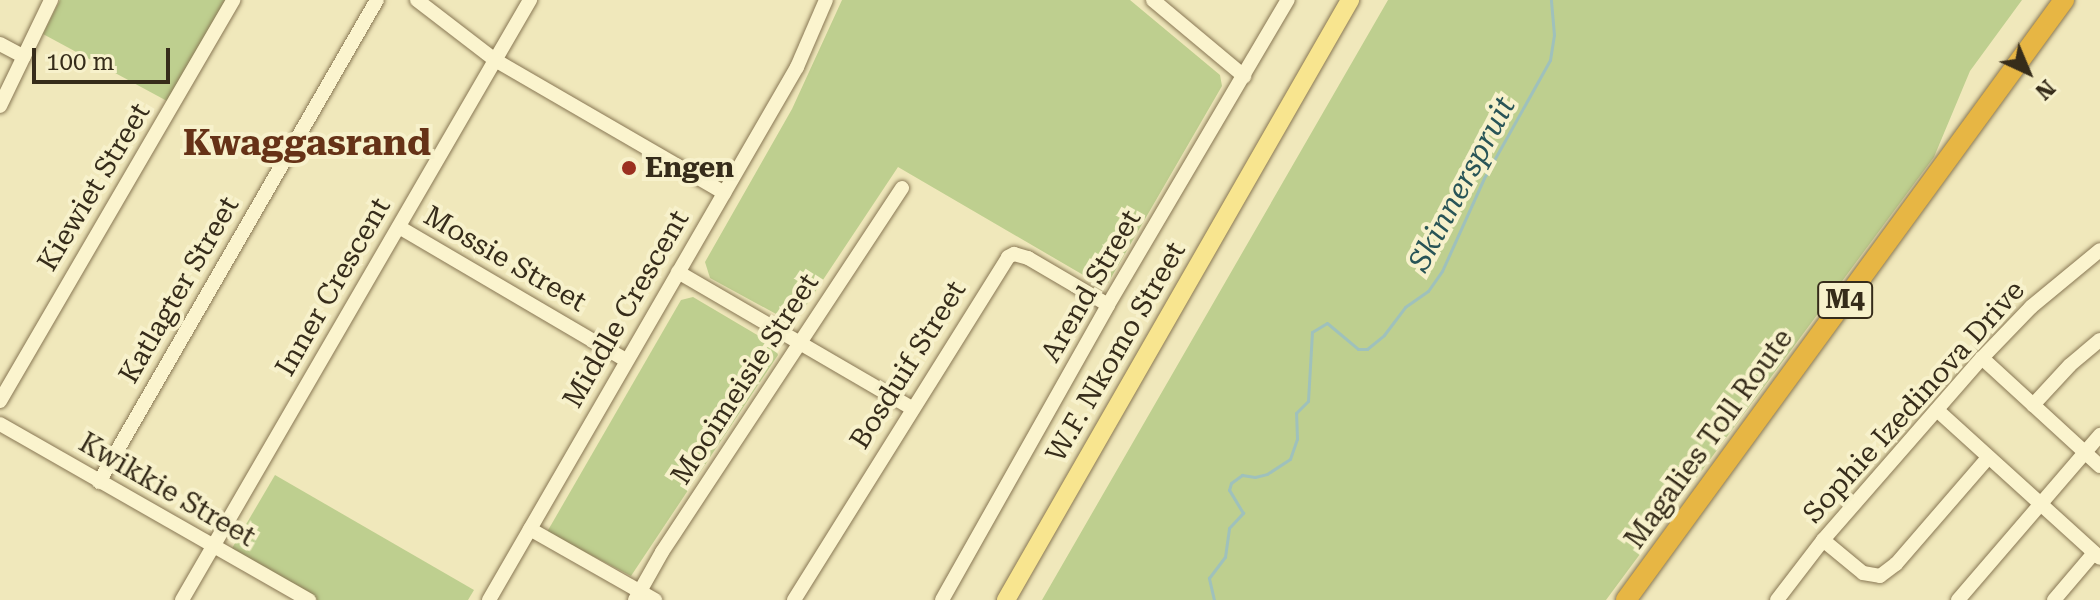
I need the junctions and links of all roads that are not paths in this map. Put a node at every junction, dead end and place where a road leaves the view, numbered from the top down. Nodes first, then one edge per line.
1 (51, 0) edge
2 (233, 0) edge
3 (377, 0) edge
4 (417, 0) edge
5 (530, 0) edge
6 (826, 0) edge
7 (1153, 0) edge
8 (1288, 0) edge
9 (2064, 0) edge
10 (2076, 0) edge
11 (1355, 1) edge
12 (0, 44) edge
13 (24, 57) junction
14 (495, 60) junction
15 (1244, 76) junction
16 (0, 106) edge
17 (902, 188) dead end
18 (724, 193) junction
19 (399, 227) junction
20 (2100, 250) edge
21 (678, 272) junction
22 (1108, 305) junction
23 (2100, 340) edge
24 (798, 343) junction
25 (1982, 358) junction
26 (626, 360) junction
27 (0, 401) edge
28 (2033, 405) junction
29 (912, 408) junction
30 (1937, 410) junction
31 (0, 424) edge
32 (2100, 435) edge
33 (2084, 452) junction
34 (1987, 459) junction
35 (2100, 466) edge
36 (99, 482) junction
37 (2040, 505) junction
38 (530, 529) junction
39 (1823, 540) junction
40 (212, 547) junction
41 (2097, 556) edge
42 (637, 595) edge
43 (182, 600) edge
44 (309, 600) edge
45 (489, 600) edge
46 (655, 600) edge
47 (794, 600) edge
48 (942, 600) edge
49 (1006, 600) edge
50 (1626, 600) edge
51 (1639, 600) edge
52 (1777, 600) edge
53 (1958, 600) edge
54 (2054, 600) edge

1 - 13 street
2 - 27 street, Kiewiet Street
3 - 36 street, Katlagter Street
4 - 14 street
5 - 14 street, Inner Crescent
6 - 18 street, Middle Crescent
7 - 15 street
8 - 15 street, Arend Street
9 - 50 highway, Magalies Toll Route / M4
10 - 51 highway, Magalies Toll Route / M4
11 - 49 main road, W.F. Nkomo Street
12 - 13 street
13 - 16 street
14 - 18 street
14 - 19 street, Inner Crescent
15 - 22 street, Arend Street
17 - 24 street, Mooimeisie Street
18 - 21 street, Middle Crescent
19 - 26 street, Mossie Street
19 - 40 street, Inner Crescent
20 - 25 street, Sophie Izedinova Drive
21 - 24 street
21 - 26 street, Middle Crescent
22 - 29 street, Bosduif Street
22 - 48 street, Arend Street
23 - 28 street
24 - 29 street
24 - 42 street, Mooimeisie Street
25 - 28 street
25 - 30 street, Sophie Izedinova Drive
26 - 38 street, Middle Crescent
28 - 33 street
29 - 47 street, Bosduif Street
30 - 34 street
30 - 39 street, Sophie Izedinova Drive
31 - 36 street, Kwikkie Street
32 - 33 street
33 - 35 street
33 - 37 street
34 - 37 street
34 - 39 street
36 - 40 street, Kwikkie Street
37 - 41 street
37 - 53 street
38 - 42 street
38 - 45 street, Middle Crescent
39 - 52 street, Sophie Izedinova Drive
40 - 43 street, Inner Crescent
40 - 44 street, Kwikkie Street
41 - 54 street
42 - 46 street

